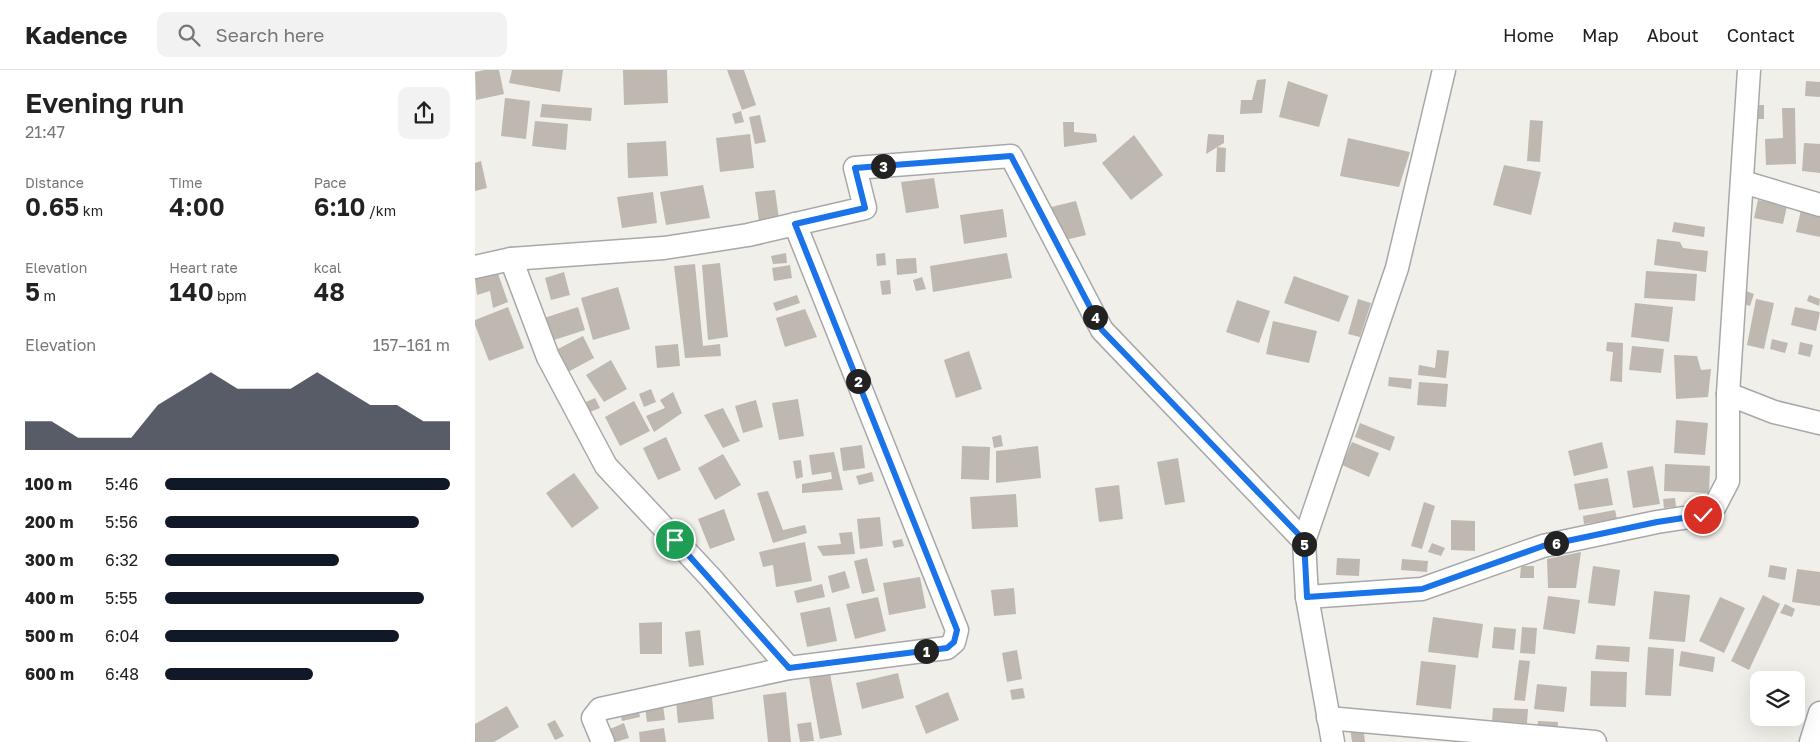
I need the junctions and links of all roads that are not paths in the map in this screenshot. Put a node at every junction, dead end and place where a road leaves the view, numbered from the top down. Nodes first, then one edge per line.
1 (1444, 70) edge
2 (1749, 70) edge
3 (1743, 182) junction
4 (1820, 205) edge
5 (795, 224) junction
6 (511, 259) junction
7 (475, 267) edge
8 (1728, 394) junction
9 (1820, 423) edge
10 (1304, 540) junction
11 (1307, 597) junction
12 (789, 668) junction
13 (1820, 713) edge
14 (1328, 718) junction
15 (603, 742) edge
16 (1333, 742) edge
17 (1595, 742) edge
18 (1811, 742) edge

1 - 10 street
2 - 3 street
3 - 4 street
3 - 8 street
5 - 6 street
5 - 10 street
5 - 12 street
6 - 7 street
6 - 12 street
8 - 9 street
8 - 11 street
10 - 11 street
11 - 14 street
12 - 15 street
13 - 18 street
14 - 16 street
14 - 17 street

